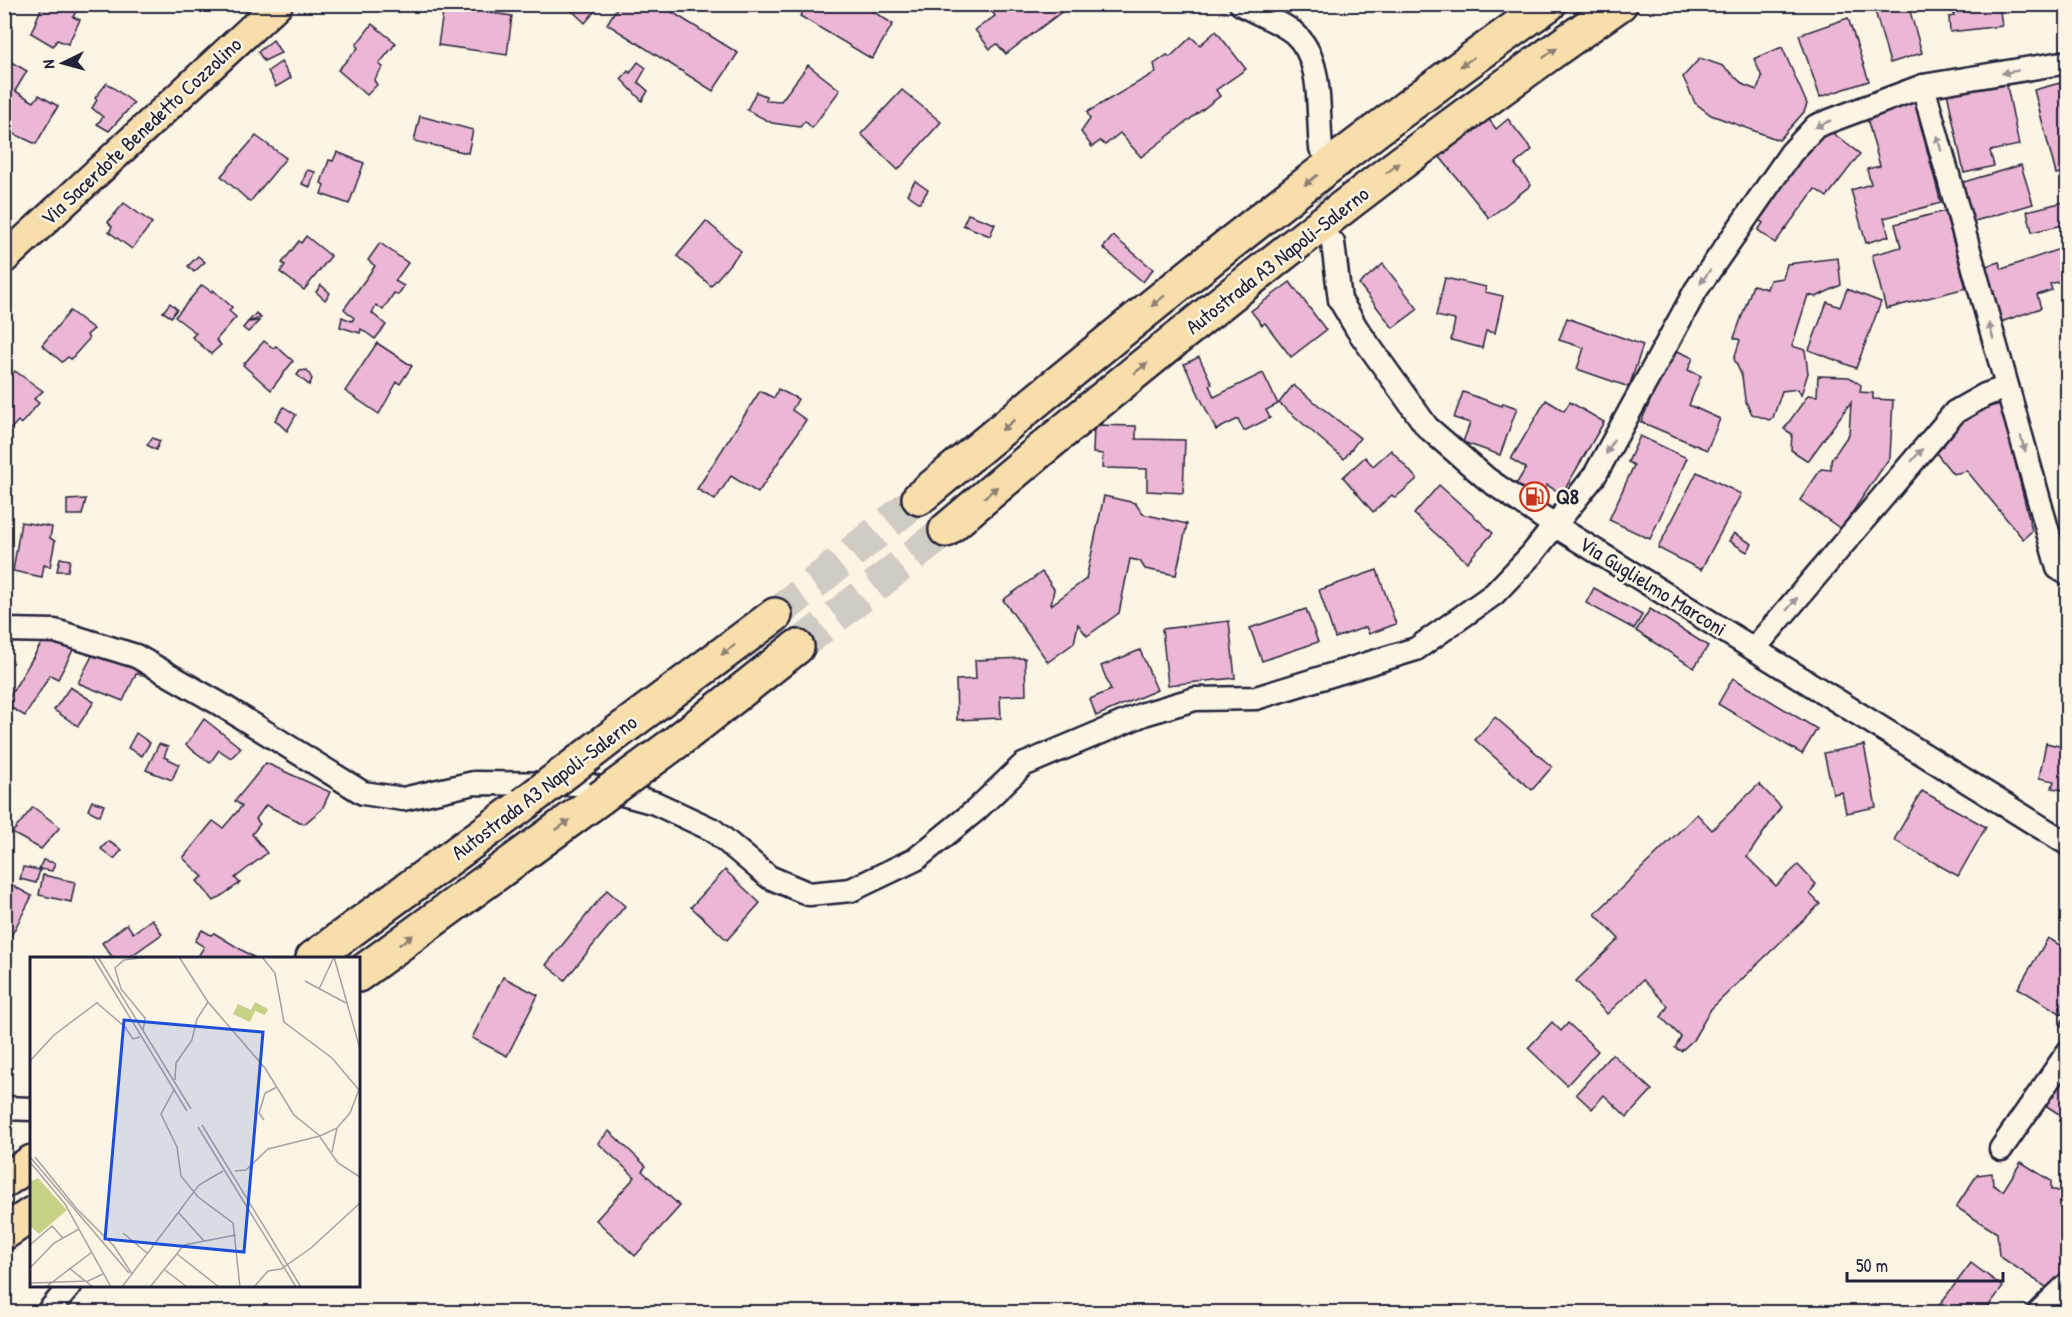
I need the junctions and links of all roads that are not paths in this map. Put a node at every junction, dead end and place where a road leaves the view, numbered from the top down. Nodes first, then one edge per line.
1 (278, 4) edge
2 (1241, 4) edge
3 (1549, 4) edge
4 (1620, 4) edge
5 (2067, 62) edge
6 (1923, 86) junction
7 (1321, 148) tunnel mouth
8 (1333, 243) tunnel mouth
9 (4, 259) edge
10 (2007, 387) junction
11 (920, 498) tunnel mouth
12 (1554, 525) junction
13 (946, 530) tunnel mouth
14 (2067, 574) edge
15 (775, 615) tunnel mouth
16 (4, 630) edge
17 (797, 647) tunnel mouth
18 (1754, 649) junction
19 (2067, 844) edge
20 (314, 957) edge
21 (360, 974) edge
22 (2067, 1052) edge
23 (4, 1108) edge
24 (30, 1109) edge
25 (2001, 1149) dead end
26 (30, 1162) edge
27 (4, 1182) edge
28 (30, 1215) edge
29 (4, 1233) edge
30 (2067, 1284) edge
31 (69, 1287) edge
32 (48, 1312) edge
33 (2039, 1312) edge

1 - 9 main road, Via Sacerdote Benedetto Cozzolino
2 - 7 street
3 -> 11 highway, Autostrada A3 Napoli-Salerno
13 -> 4 highway, Autostrada A3 Napoli-Salerno
5 -> 6 street
10 -> 6 street
6 -> 12 street
8 - 12 street, Via Guglielmo Marconi
10 -> 14 street
18 -> 10 street
12 - 16 street
12 - 18 street, Via Guglielmo Marconi
15 -> 20 highway, Autostrada A3 Napoli-Salerno, bridge
21 -> 17 highway, Autostrada A3 Napoli-Salerno, bridge
18 - 19 street, Via Guglielmo Marconi
22 - 25 street
23 - 24 street
26 - 27 highway
28 - 29 highway
30 - 33 street
31 - 32 street

